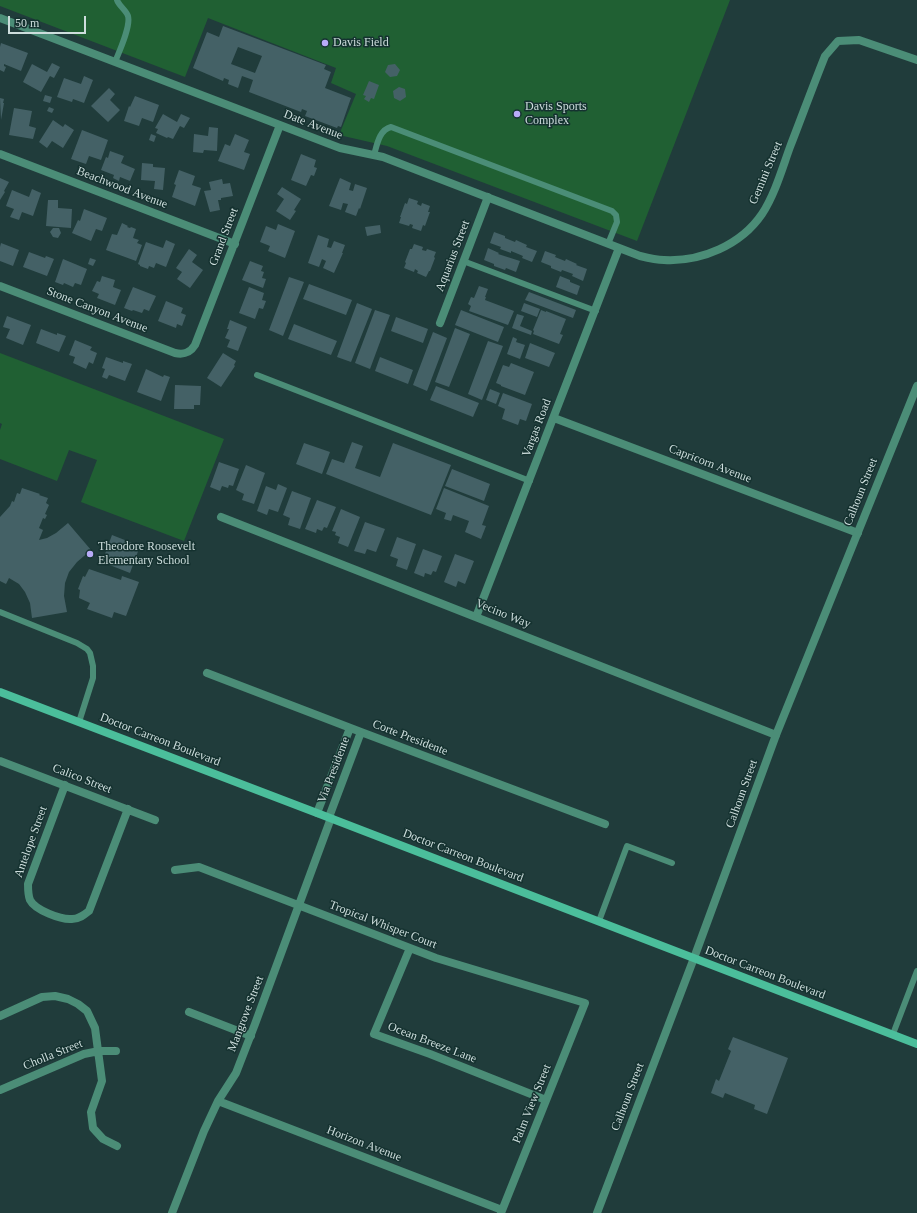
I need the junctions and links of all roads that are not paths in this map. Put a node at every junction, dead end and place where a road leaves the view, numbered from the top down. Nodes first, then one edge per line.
1 (117, 0) edge
2 (0, 18) edge
3 (917, 60) edge
4 (115, 62) junction
5 (280, 125) junction
6 (0, 154) edge
7 (374, 156) junction
8 (488, 197) junction
9 (235, 244) junction
10 (608, 244) junction
11 (619, 248) junction
12 (463, 261) junction
13 (0, 286) edge
14 (596, 311) junction
15 (440, 323) dead end
16 (185, 354) joint
17 (257, 375) dead end
18 (917, 386) edge
19 (554, 418) junction
20 (530, 481) junction
21 (221, 517) dead end
22 (858, 533) junction
23 (0, 612) edge
24 (476, 617) junction
25 (208, 673) dead end
26 (0, 692) edge
27 (79, 722) junction
28 (350, 728) junction
29 (361, 732) junction
30 (776, 735) junction
31 (0, 761) edge
32 (65, 785) junction
33 (128, 809) junction
34 (317, 813) junction
35 (330, 818) junction
36 (154, 820) dead end
37 (605, 824) dead end
38 (672, 863) dead end
39 (175, 870) dead end
40 (299, 906) junction
41 (599, 922) junction
42 (410, 948) junction
43 (694, 958) junction
44 (917, 972) edge
45 (585, 1003) joint
46 (189, 1012) dead end
47 (0, 1016) edge
48 (893, 1034) junction
49 (251, 1036) junction
50 (917, 1044) edge
51 (99, 1050) junction
52 (116, 1051) dead end
53 (0, 1090) edge
54 (546, 1100) junction
55 (218, 1101) junction
56 (117, 1146) dead end
57 (501, 1212) edge
58 (172, 1213) edge
59 (597, 1213) edge

1 - 4 lane
2 - 4 street, Date Avenue
3 - 11 street, Gemini Street
4 - 5 street, Date Avenue
5 - 7 street, Date Avenue
5 - 9 street, Grand Street
6 - 9 street, Beachwood Avenue
7 - 8 street, Date Avenue
7 - 10 lane
8 - 10 street, Date Avenue
8 - 12 street, Aquarius Street
9 - 16 street, Grand Street
10 - 11 street, Date Avenue
11 - 14 street, Vargas Road
12 - 14 lane
12 - 15 street, Aquarius Street
13 - 16 street, Stone Canyon Avenue
14 - 19 street, Vargas Road
17 - 20 lane
18 - 22 street, Calhoun Street
19 - 20 street, Vargas Road
19 - 22 street, Capricorn Avenue
20 - 24 street, Vargas Road
21 - 24 street, Vecino Way
22 - 30 street, Calhoun Street
23 - 27 lane
24 - 30 street, Vecino Way
25 - 28 street, Corte Presidente
26 - 27 main road, Doctor Carreon Boulevard
27 - 34 main road, Doctor Carreon Boulevard
28 - 29 street, Corte Presidente
28 - 34 street, Via Presidente
29 - 35 street, Via Presidente
29 - 37 street, Corte Presidente
30 - 43 street, Calhoun Street
31 - 32 street, Calico Street
32 - 33 street, Calico Street
32 - 33 street, Antelope Street
33 - 36 street, Calico Street
34 - 35 main road, Doctor Carreon Boulevard
35 - 40 street, Mangrove Street
35 - 41 main road, Doctor Carreon Boulevard
38 - 41 lane
39 - 40 street, Tropical Whisper Court
40 - 42 street, Tropical Whisper Court
40 - 49 street, Mangrove Street
41 - 43 main road, Doctor Carreon Boulevard
42 - 45 street, Tropical Whisper Court
42 - 54 street, Ocean Breeze Lane
43 - 48 main road, Doctor Carreon Boulevard
43 - 59 street, Calhoun Street
44 - 48 lane
45 - 54 street, Palm View Street
46 - 49 street
47 - 51 street
48 - 50 main road, Doctor Carreon Boulevard
49 - 55 street, Mangrove Street
51 - 52 street, Cholla Street
51 - 53 street, Cholla Street
51 - 56 street
54 - 57 street, Palm View Street
55 - 57 street, Horizon Avenue
55 - 58 street, Mangrove Street

